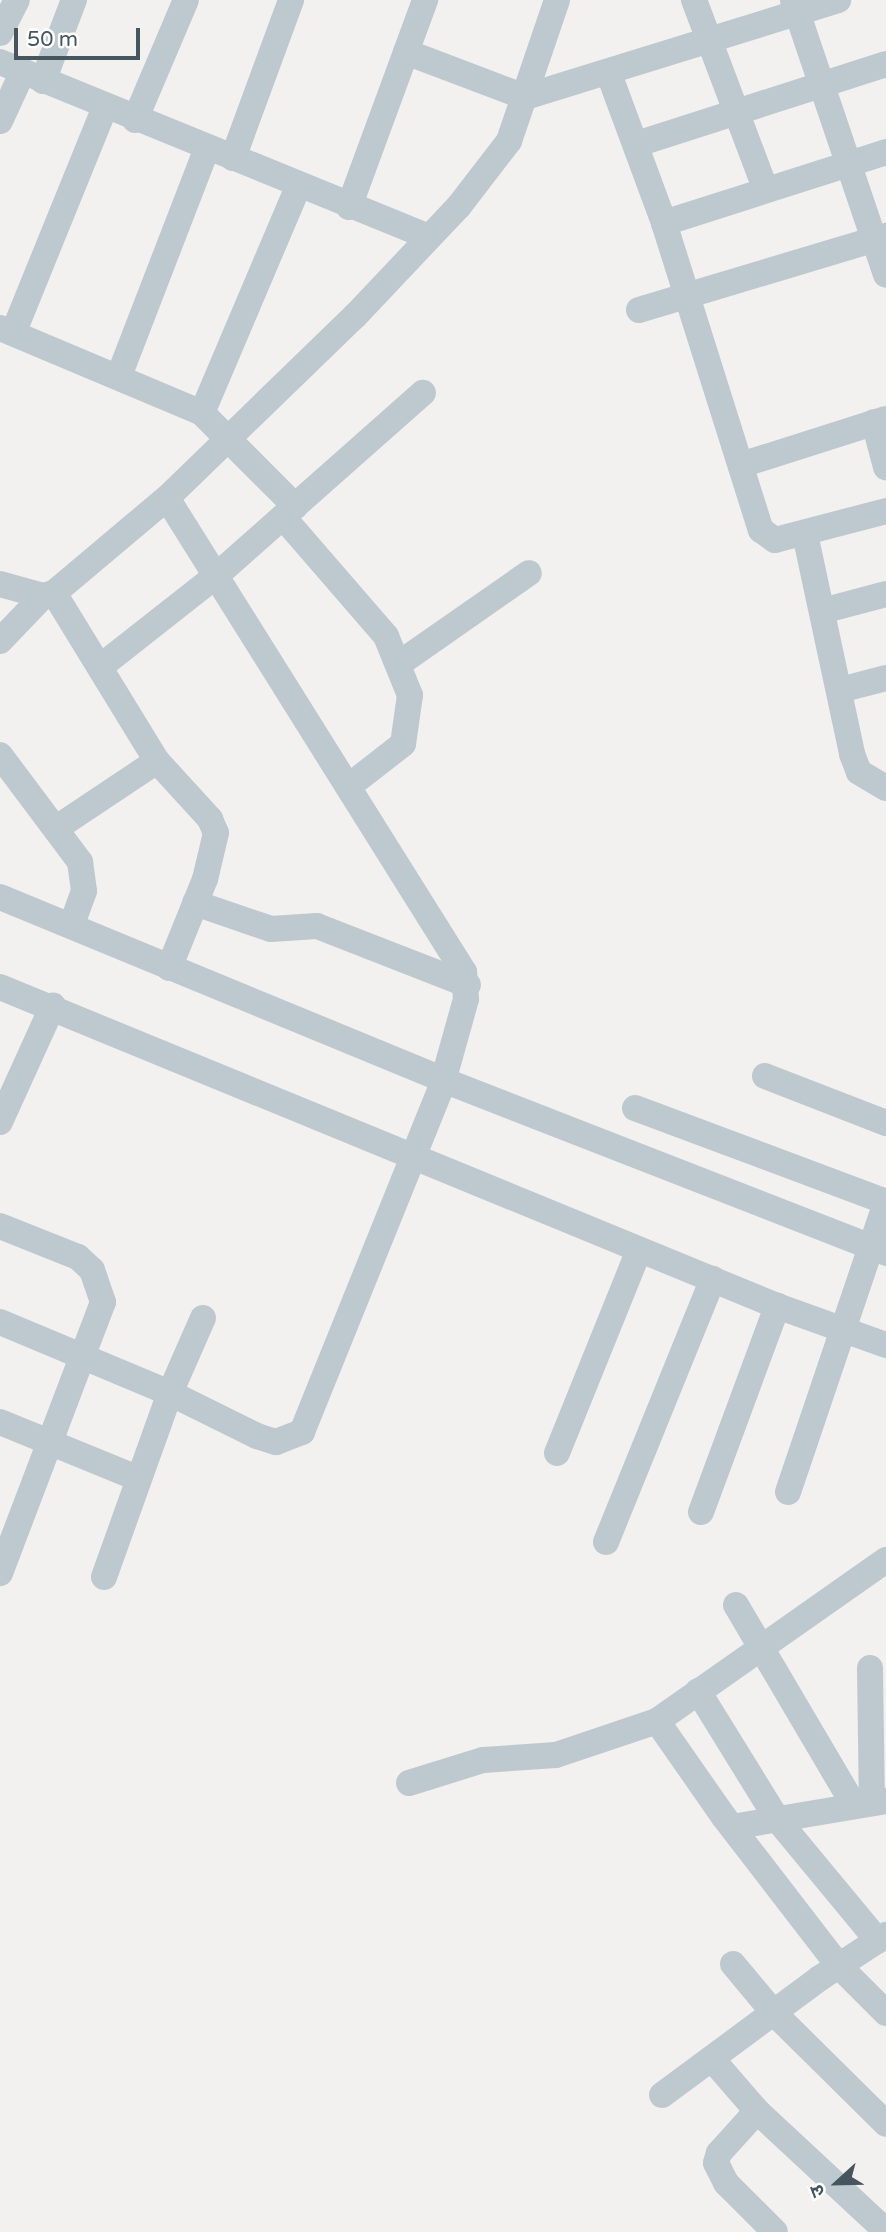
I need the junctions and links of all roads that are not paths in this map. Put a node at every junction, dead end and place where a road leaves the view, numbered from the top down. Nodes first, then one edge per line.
1 (17, 0) edge
2 (74, 0) edge
3 (186, 0) edge
4 (291, 0) edge
5 (425, 0) edge
6 (559, 0) edge
7 (694, 0) edge
8 (838, 0) edge
9 (795, 7) edge
10 (0, 33) edge
11 (708, 41) junction
12 (406, 52) junction
13 (886, 64) edge
14 (22, 71) edge
15 (609, 74) junction
16 (819, 83) junction
17 (525, 97) junction
18 (105, 107) junction
19 (734, 112) junction
20 (135, 120) junction
21 (0, 121) edge
22 (638, 144) junction
23 (207, 148) junction
24 (886, 152) edge
25 (233, 158) junction
26 (846, 164) junction
27 (298, 187) junction
28 (765, 188) junction
29 (349, 206) junction
30 (664, 223) junction
31 (426, 236) junction
32 (880, 238) edge
33 (886, 275) edge
34 (687, 296) junction
35 (639, 310) dead end
36 (7, 330) edge
37 (119, 376) junction
38 (422, 393) dead end
39 (202, 413) junction
40 (880, 421) edge
41 (229, 437) junction
42 (744, 464) junction
43 (886, 467) edge
44 (167, 498) junction
45 (886, 511) edge
46 (289, 512) junction
47 (805, 534) junction
48 (529, 573) dead end
49 (217, 575) junction
50 (0, 583) edge
51 (886, 594) edge
52 (49, 595) junction
53 (822, 611) junction
54 (0, 641) edge
55 (400, 663) junction
56 (100, 667) junction
57 (886, 678) edge
58 (840, 690) junction
59 (0, 755) edge
60 (157, 761) junction
61 (349, 786) junction
62 (886, 788) edge
63 (58, 827) junction
64 (0, 897) edge
65 (195, 903) junction
66 (71, 926) junction
67 (169, 968) junction
68 (468, 985) junction
69 (0, 987) edge
70 (53, 1005) junction
71 (765, 1076) dead end
72 (442, 1082) junction
73 (635, 1108) dead end
74 (0, 1122) edge
75 (886, 1123) edge
76 (411, 1155) junction
77 (886, 1202) edge
78 (0, 1226) edge
79 (639, 1250) junction
80 (874, 1252) edge
81 (713, 1279) junction
82 (777, 1306) junction
83 (203, 1318) dead end
84 (0, 1322) edge
85 (844, 1328) junction
86 (886, 1345) edge
87 (86, 1356) junction
88 (170, 1392) junction
89 (0, 1422) edge
90 (51, 1445) junction
91 (557, 1453) dead end
92 (137, 1478) junction
93 (788, 1492) dead end
94 (701, 1512) dead end
95 (9, 1523) edge
96 (607, 1542) dead end
97 (886, 1560) edge
98 (0, 1573) edge
99 (104, 1577) dead end
100 (736, 1605) dead end
101 (762, 1644) junction
102 (870, 1668) dead end
103 (698, 1691) junction
104 (657, 1721) junction
105 (409, 1783) dead end
106 (871, 1803) edge
107 (777, 1819) junction
108 (732, 1827) junction
109 (882, 1938) edge
110 (733, 1964) dead end
111 (838, 1965) junction
112 (773, 2012) junction
113 (886, 2013) edge
114 (712, 2059) junction
115 (662, 2095) dead end
116 (757, 2111) junction
117 (886, 2124) edge
118 (882, 2227) edge
119 (775, 2232) edge

1 - 10 street
2 - 14 street
3 - 20 street
4 - 25 street
5 - 12 street
6 - 17 street
7 - 11 street
8 - 9 street
9 - 11 street
9 - 16 street
11 - 15 street
11 - 19 street
12 - 17 street
12 - 29 street
13 - 16 street
14 - 18 street
14 - 21 street
15 - 17 street
15 - 22 street
16 - 19 street
16 - 26 street
17 - 31 street
18 - 20 street
18 - 36 street
19 - 22 street
19 - 28 street
20 - 23 street
22 - 30 street
23 - 25 street
23 - 37 street
24 - 26 street
25 - 27 street
26 - 28 street
26 - 32 street
27 - 29 street
27 - 39 street
28 - 30 street
29 - 31 street
30 - 34 street
31 - 41 street
32 - 33 street
32 - 34 street
34 - 35 street
34 - 42 street
36 - 37 street
37 - 39 street
38 - 46 street
39 - 41 street
40 - 42 street
40 - 43 street
41 - 44 street
41 - 46 street
42 - 47 street
44 - 49 street
44 - 52 street
45 - 47 street
46 - 49 street
46 - 55 street
47 - 53 street
48 - 55 street
49 - 56 street
49 - 61 street
50 - 52 street
51 - 53 street
52 - 54 street
52 - 56 street
53 - 58 street
55 - 61 street
56 - 60 street
57 - 58 street
58 - 62 street
59 - 63 street
60 - 63 street
60 - 65 street
61 - 68 street
63 - 66 street
64 - 66 street
65 - 67 street
65 - 68 street
66 - 67 street
67 - 72 street
68 - 72 street
69 - 70 street
70 - 74 street
70 - 76 street
71 - 75 street
72 - 76 street
72 - 80 street
73 - 77 street
76 - 79 street
76 - 88 street
77 - 80 street
78 - 87 street
79 - 81 street
79 - 91 street
80 - 85 street
81 - 82 street
81 - 96 street
82 - 85 street
82 - 94 street
83 - 88 street
84 - 87 street
85 - 86 street
85 - 93 street
87 - 88 street
87 - 90 street
88 - 92 street
89 - 90 street
90 - 92 street
90 - 95 street
92 - 99 street
95 - 98 street
97 - 101 street
100 - 101 street
101 - 103 street
101 - 106 street
102 - 106 street
103 - 104 street
103 - 107 street
104 - 105 street
104 - 108 street
106 - 107 street
107 - 108 street
107 - 109 street
108 - 111 street
109 - 111 street
110 - 112 street
111 - 112 street
111 - 113 street
112 - 114 street
112 - 117 street
114 - 115 street
114 - 116 street
116 - 118 street
116 - 119 street

